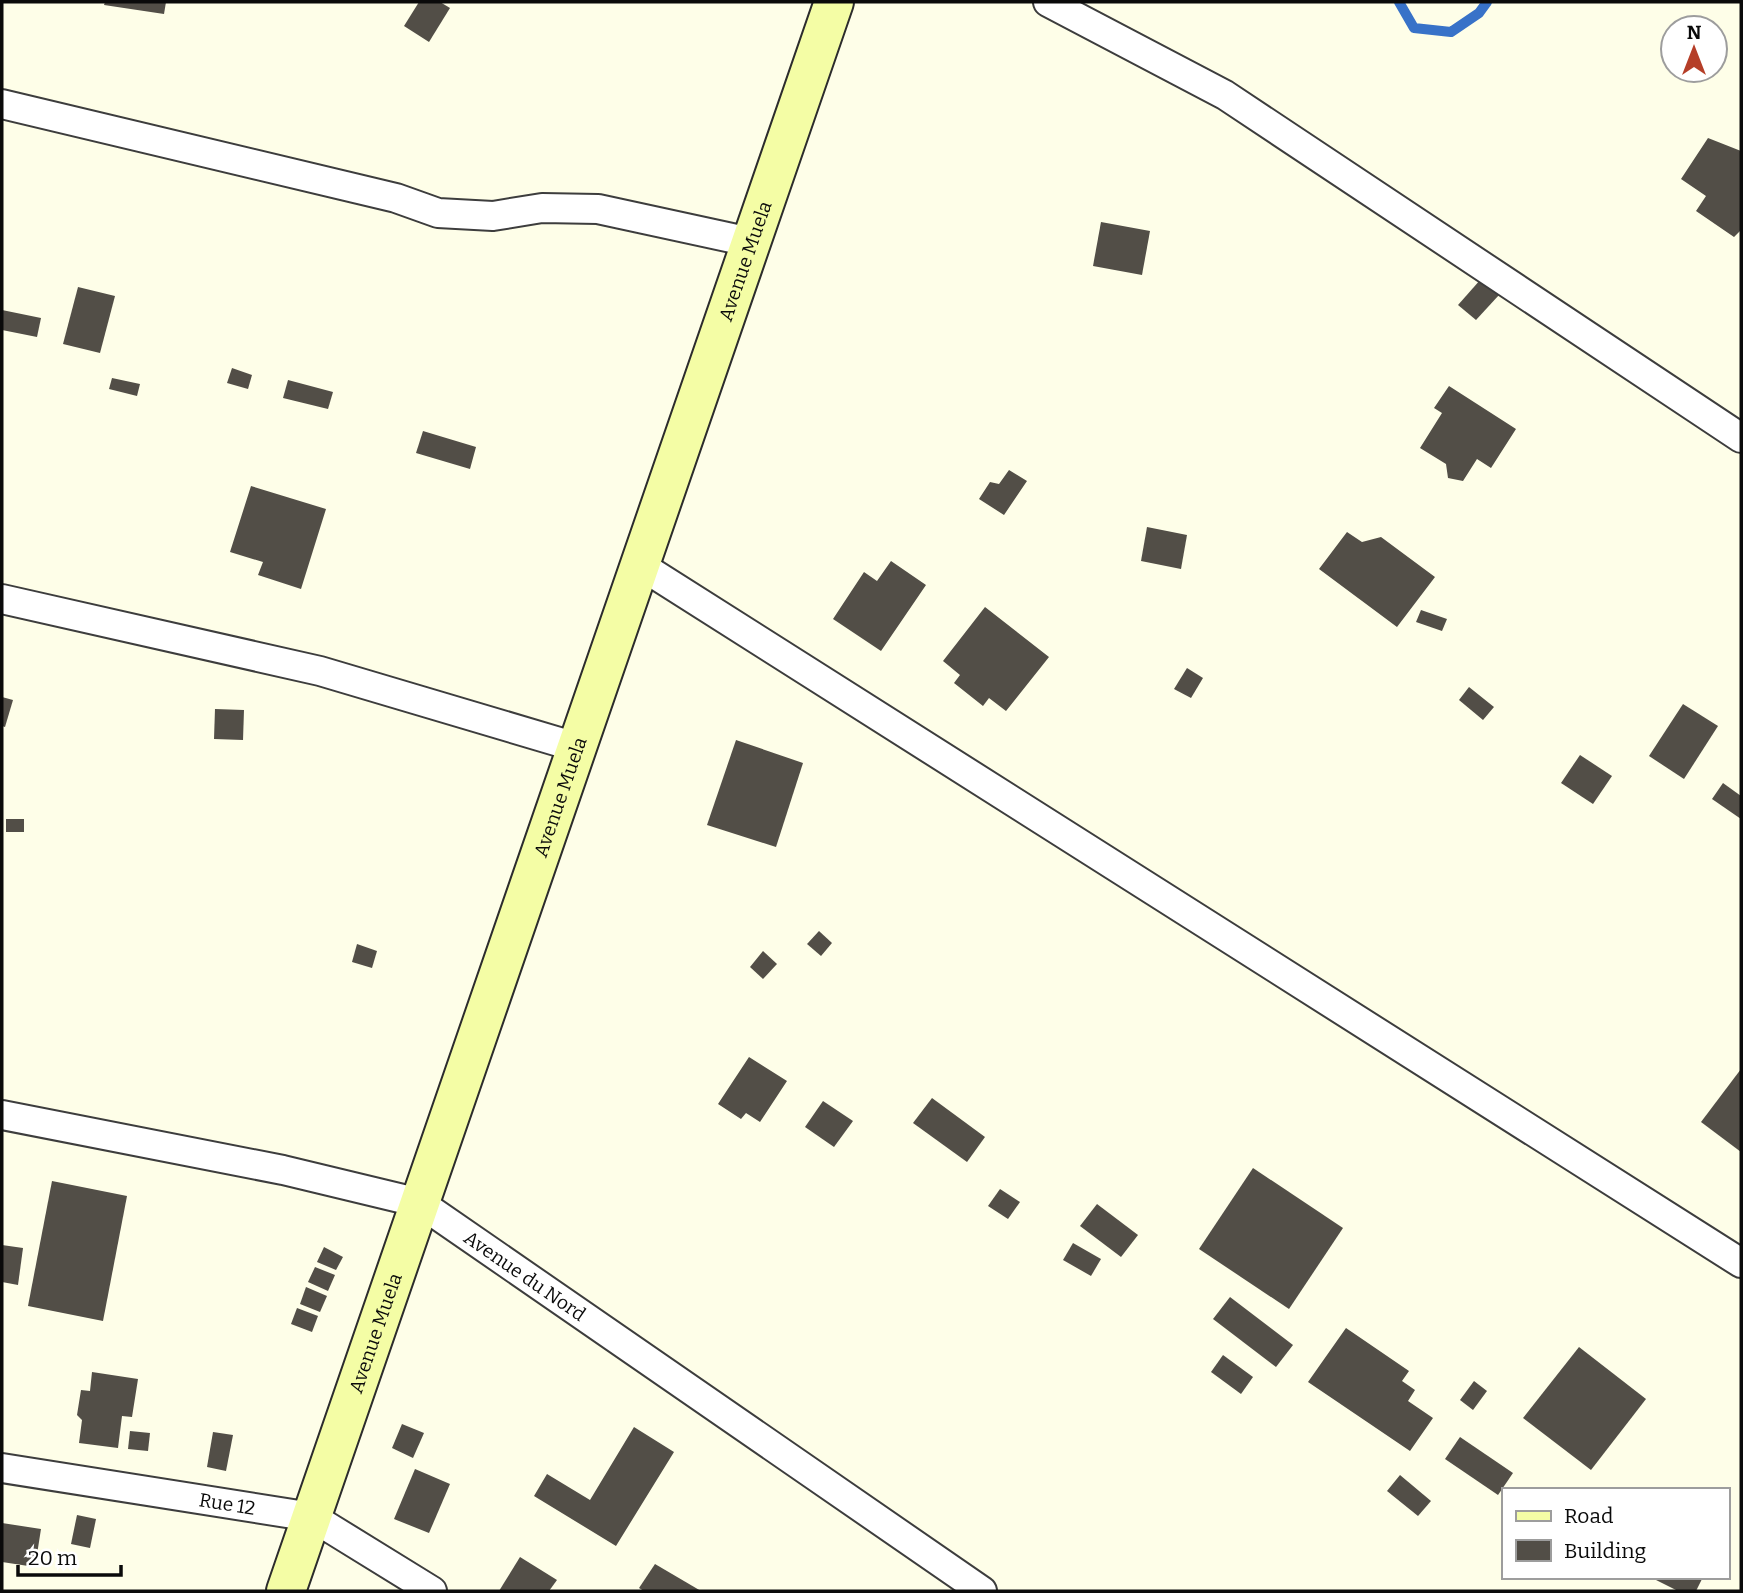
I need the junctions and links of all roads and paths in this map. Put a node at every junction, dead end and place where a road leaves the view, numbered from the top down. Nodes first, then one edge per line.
1 (834, 2) edge
2 (1048, 2) edge
3 (2, 104) edge
4 (750, 242) junction
5 (1741, 438) edge
6 (640, 565) junction
7 (2, 599) edge
8 (576, 747) junction
9 (2, 1115) edge
10 (421, 1203) junction
11 (1741, 1263) edge
12 (2, 1468) edge
13 (312, 1517) junction
14 (286, 1591) edge
15 (432, 1591) edge
16 (982, 1591) edge

1 - 4 street, Avenue Muela
2 - 5 street
3 - 4 street
4 - 6 street, Avenue Muela
6 - 8 street, Avenue Muela
6 - 11 street
7 - 8 street
8 - 10 street, Avenue Muela
9 - 10 street, Avenue du Nord
10 - 13 street, Avenue Muela
10 - 16 street, Avenue du Nord
12 - 13 street, Rue 12
13 - 14 street, Avenue Muela
13 - 15 street, Rue 12

